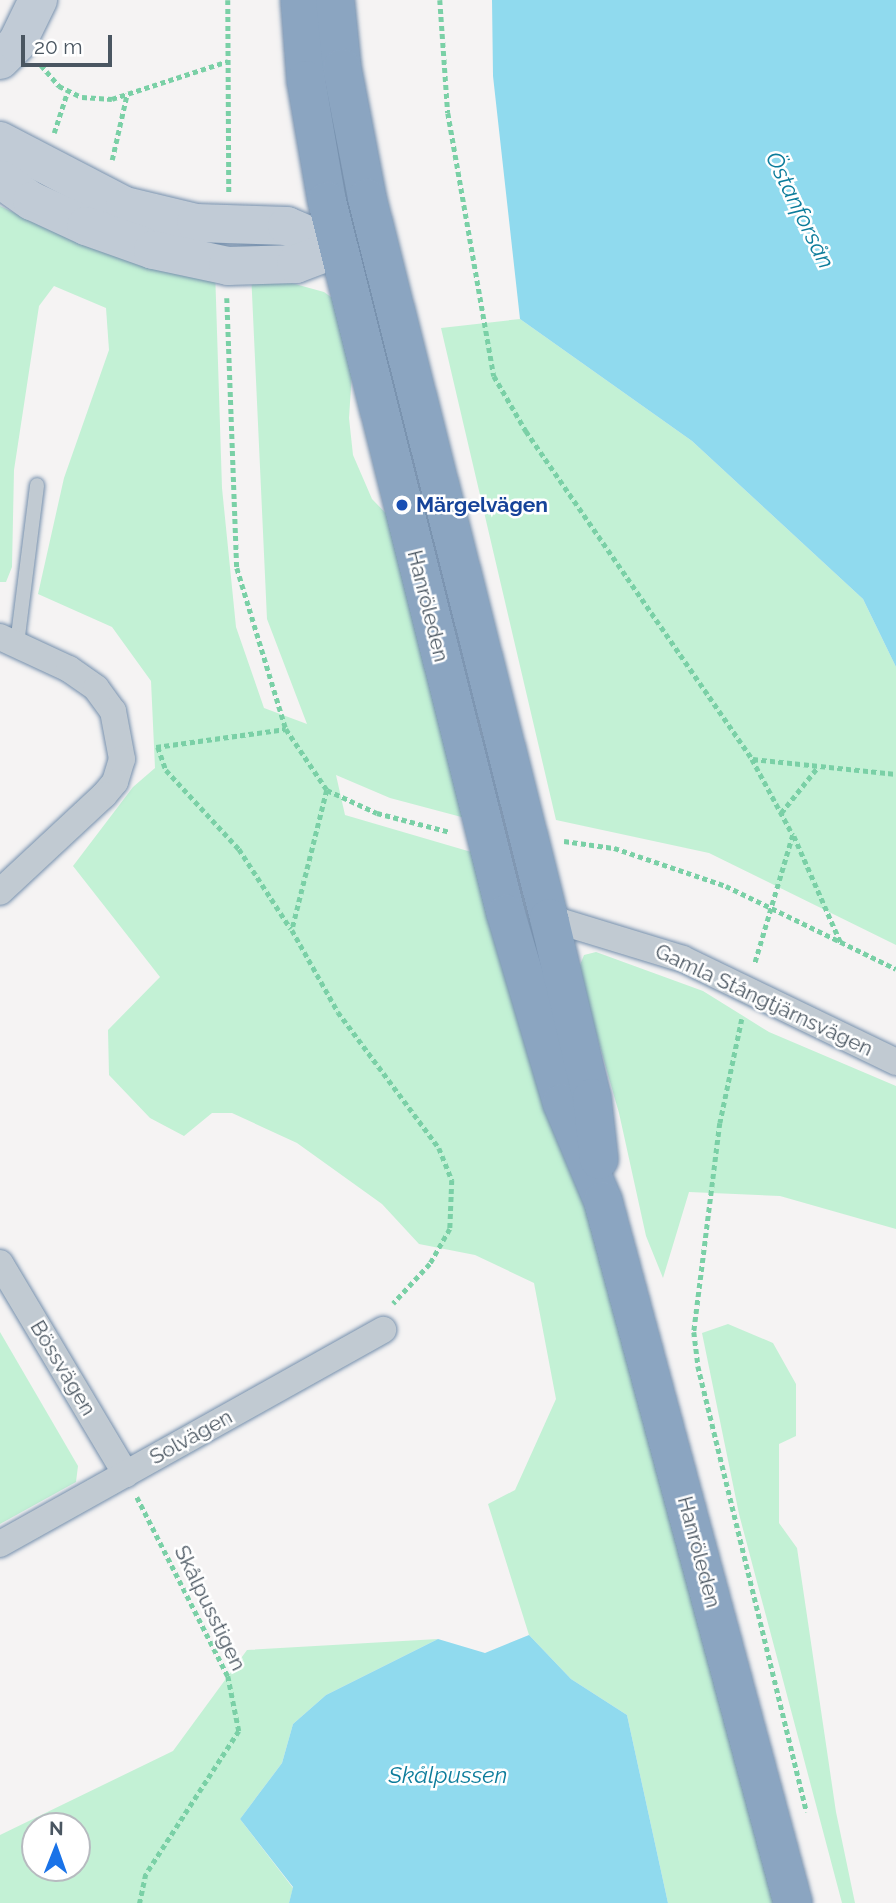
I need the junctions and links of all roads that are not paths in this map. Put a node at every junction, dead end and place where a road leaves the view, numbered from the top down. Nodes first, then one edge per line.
1 (23, 0) edge
2 (38, 0) edge
3 (300, 0) edge
4 (335, 0) edge
5 (0, 14) edge
6 (18, 60) edge
7 (0, 141) edge
8 (0, 179) edge
9 (378, 242) junction
10 (338, 248) junction
11 (37, 485) dead end
12 (8, 640) edge
13 (0, 892) edge
14 (550, 918) junction
15 (896, 1062) edge
16 (603, 1201) junction
17 (0, 1263) edge
18 (383, 1330) road end
19 (125, 1474) junction
20 (0, 1544) edge
21 (793, 1903) edge

1 - 5 street
2 - 6 street
3 - 10 highway, Hanröleden
4 - 9 highway, Hanröleden
7 - 10 street
8 - 10 street
9 - 10 highway
9 - 14 highway, Hanröleden
10 - 16 highway, Hanröleden
11 - 12 lane
12 - 13 street
14 - 15 street, Gamla Stångtjärnsvägen
14 - 16 highway, Hanröleden
16 - 21 highway, Hanröleden
17 - 19 street, Bössvägen
18 - 19 street, Solvägen
19 - 20 street, Solvägen

